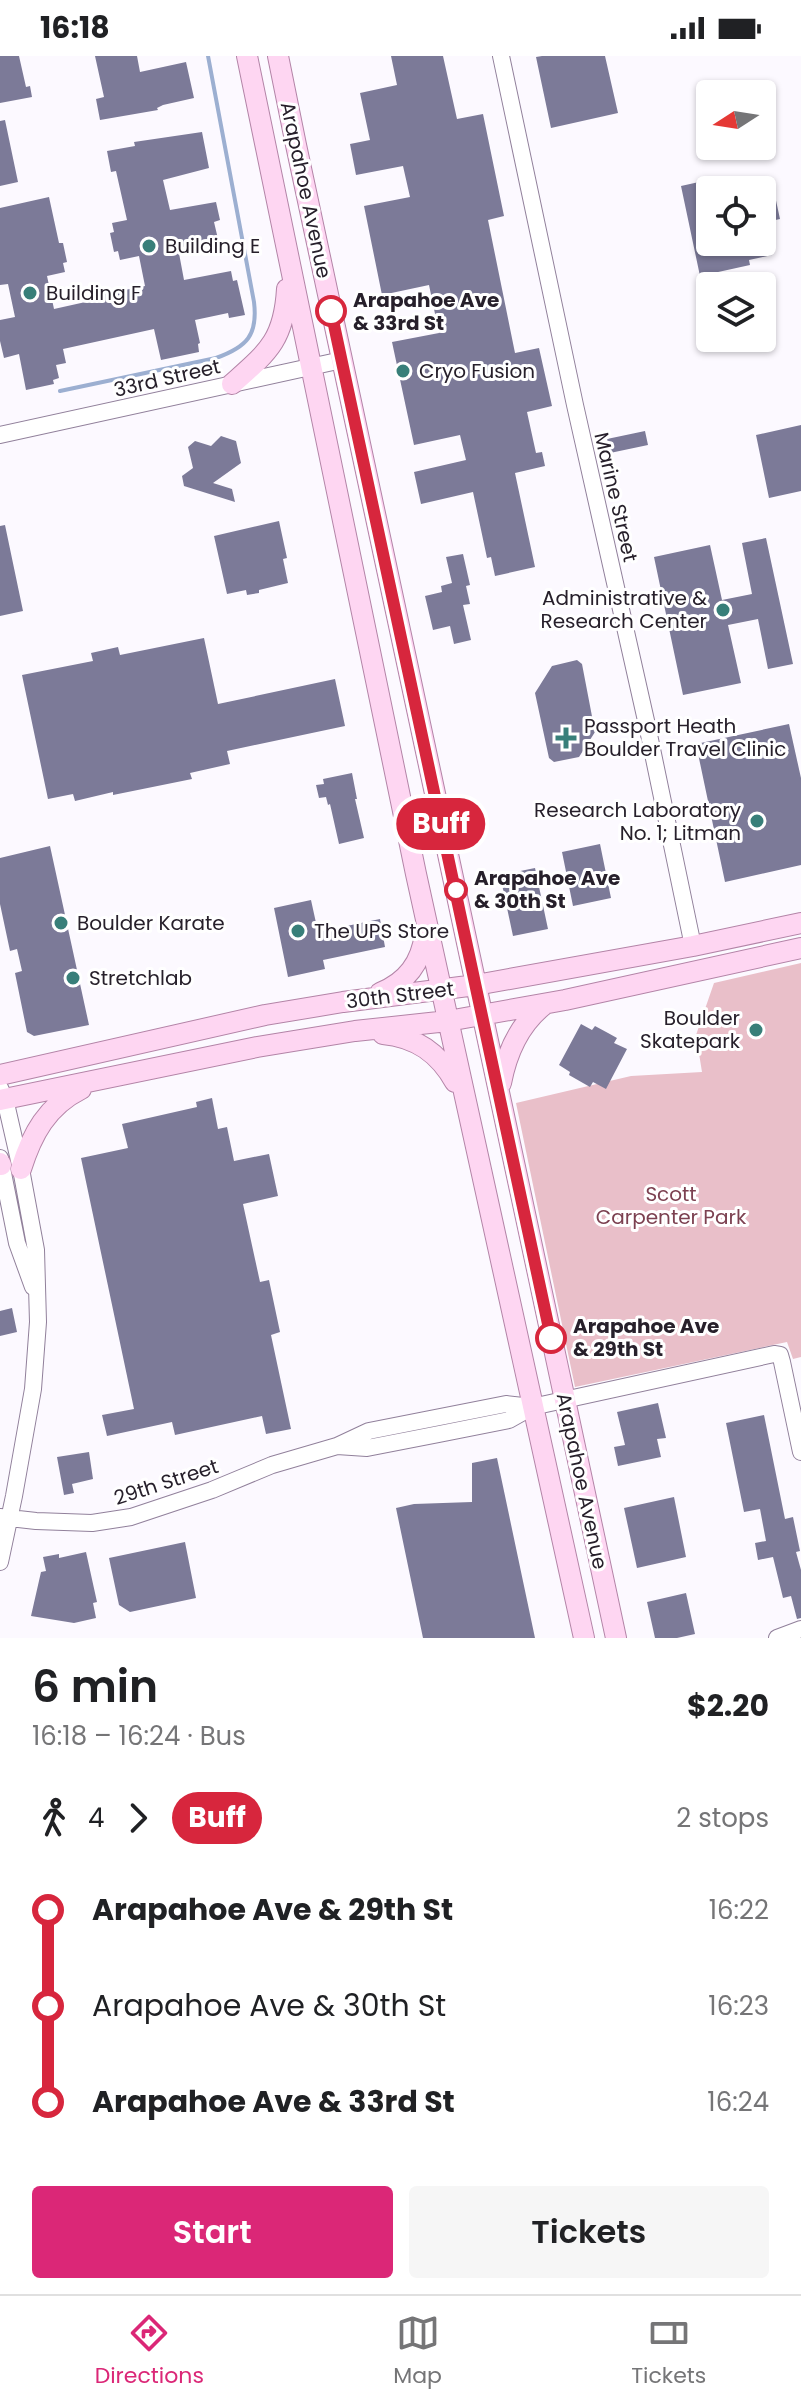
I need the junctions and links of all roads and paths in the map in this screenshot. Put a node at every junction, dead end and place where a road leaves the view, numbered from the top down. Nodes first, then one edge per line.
1 (247, 56) edge
2 (278, 56) edge
3 (501, 56) edge
4 (289, 265) junction
5 (342, 360) junction
6 (310, 367) junction
7 (232, 384) junction
8 (0, 435) edge
9 (426, 918) junction
10 (801, 923) edge
11 (693, 946) junction
12 (801, 948) edge
13 (476, 985) junction
14 (442, 991) junction
15 (365, 999) junction
16 (545, 1004) junction
17 (483, 1016) junction
18 (448, 1021) junction
19 (355, 1031) junction
20 (0, 1075) edge
21 (99, 1079) junction
22 (2, 1095) edge
23 (500, 1095) junction
24 (466, 1105) junction
25 (6, 1164) edge
26 (564, 1401) junction
27 (532, 1407) junction
28 (801, 1452) edge
29 (5, 1518) edge
30 (0, 1562) edge
31 (801, 1629) edge
32 (584, 1638) edge
33 (616, 1638) edge
34 (777, 1638) edge

1 - 4 main road, Arapahoe Avenue
2 - 5 main road, Arapahoe Avenue
3 - 11 street, Marine Street
4 - 6 main road, Arapahoe Avenue
4 - 7 main road
5 - 6 street, 33rd Street
5 - 13 main road, Arapahoe Avenue
6 - 7 street, 33rd Street
6 - 9 main road, Arapahoe Avenue
7 - 8 street, 33rd Street
9 - 14 main road, Arapahoe Avenue
9 - 15 main road
10 - 11 main road, 30th Street
11 - 13 main road, 30th Street
12 - 16 main road, 30th Street
13 - 14 main road, 30th Street
13 - 17 main road, Arapahoe Avenue
14 - 15 main road, 30th Street
14 - 18 main road, Arapahoe Avenue
15 - 20 main road, 30th Street
16 - 17 main road, 30th Street
16 - 23 main road
17 - 18 main road, 30th Street
17 - 23 main road, Arapahoe Avenue
18 - 19 main road, 30th Street
18 - 24 main road, Arapahoe Avenue
19 - 21 main road, 30th Street
19 - 24 main road
21 - 22 main road, 30th Street
21 - 25 main road
22 - 25 street
23 - 26 main road, Arapahoe Avenue
24 - 27 main road, Arapahoe Avenue
25 - 29 street
26 - 27 street, 29th Street
26 - 28 street, 29th Street
26 - 33 main road, Arapahoe Avenue
27 - 29 street, 29th Street
27 - 32 main road, Arapahoe Avenue
29 - 30 street
31 - 34 street

